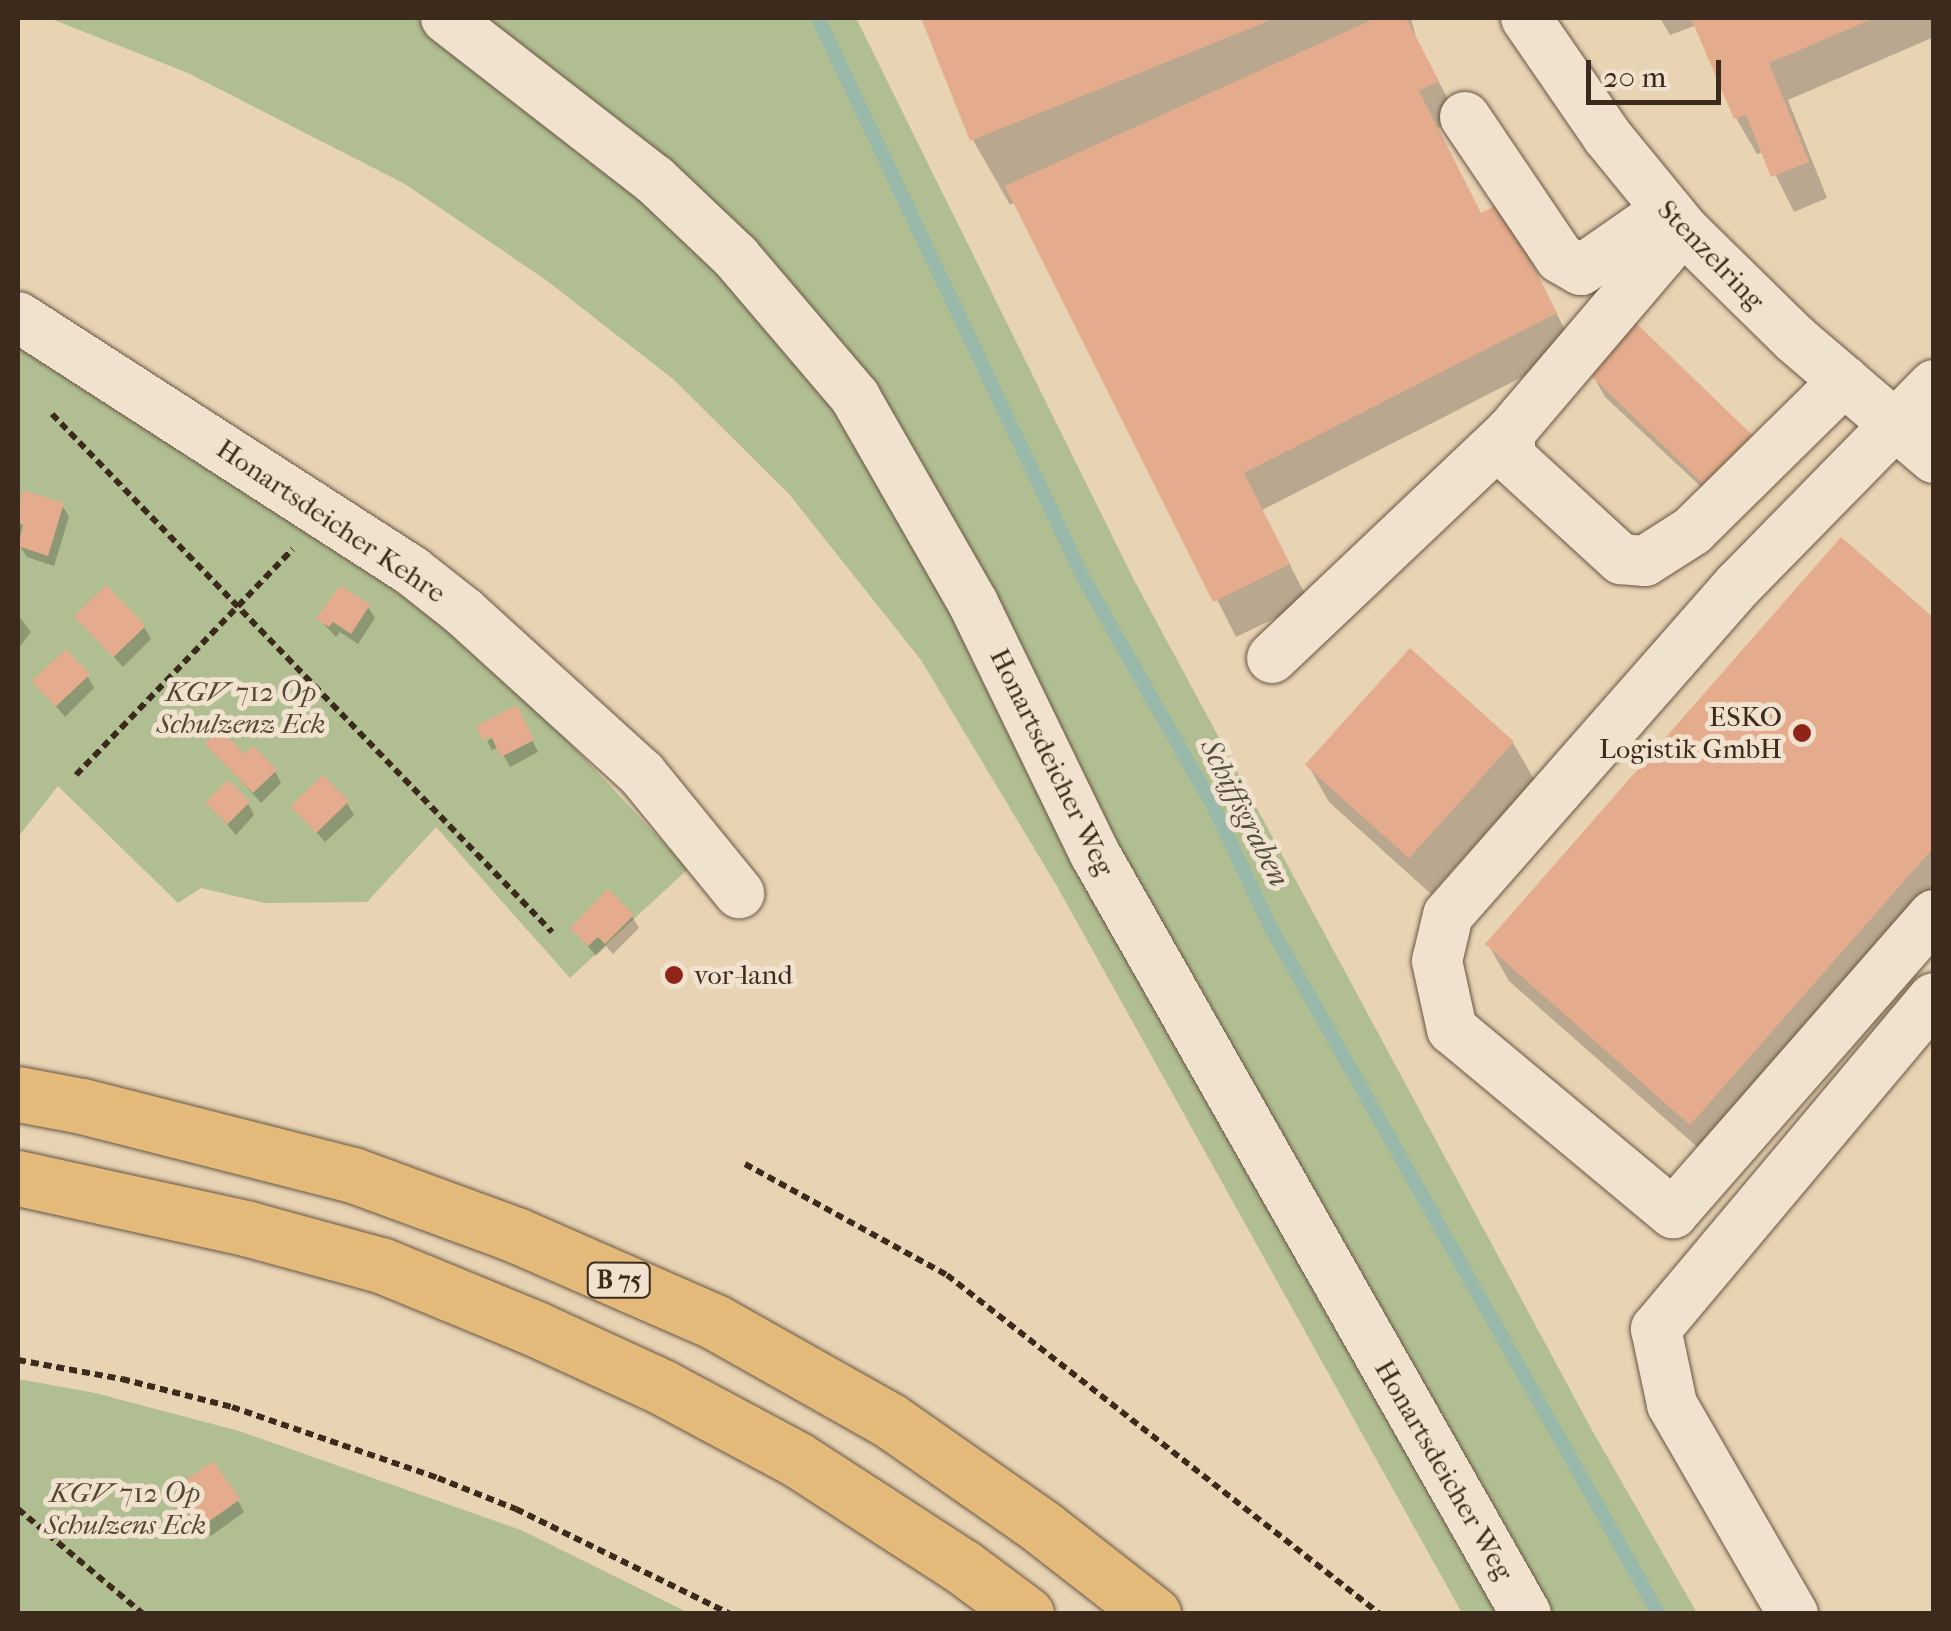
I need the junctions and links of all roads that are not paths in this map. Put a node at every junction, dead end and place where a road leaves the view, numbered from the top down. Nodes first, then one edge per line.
1 (446, 18) edge
2 (1526, 18) edge
3 (1465, 117) dead end
4 (1675, 219) junction
5 (18, 316) edge
6 (1844, 381) junction
7 (1934, 385) edge
8 (1896, 425) junction
9 (1510, 432) junction
10 (1934, 458) edge
11 (1272, 658) dead end
12 (739, 893) dead end
13 (1934, 915) edge
14 (1934, 998) edge
15 (18, 1094) edge
16 (18, 1178) edge
17 (1026, 1614) edge
18 (1153, 1614) edge
19 (1526, 1614) edge
20 (1794, 1614) edge

1 - 19 street, Honartsdeicher Weg
2 - 4 street, Stenzelring
3 - 4 street
4 - 6 street, Stenzelring
4 - 9 street
5 - 12 street, Honartsdeicher Kehre
6 - 8 street, Stenzelring
6 - 9 street
7 - 8 street
8 - 10 street, Stenzelring
8 - 13 street
9 - 11 street
14 - 20 street
15 - 18 highway, B 75
16 - 17 highway

